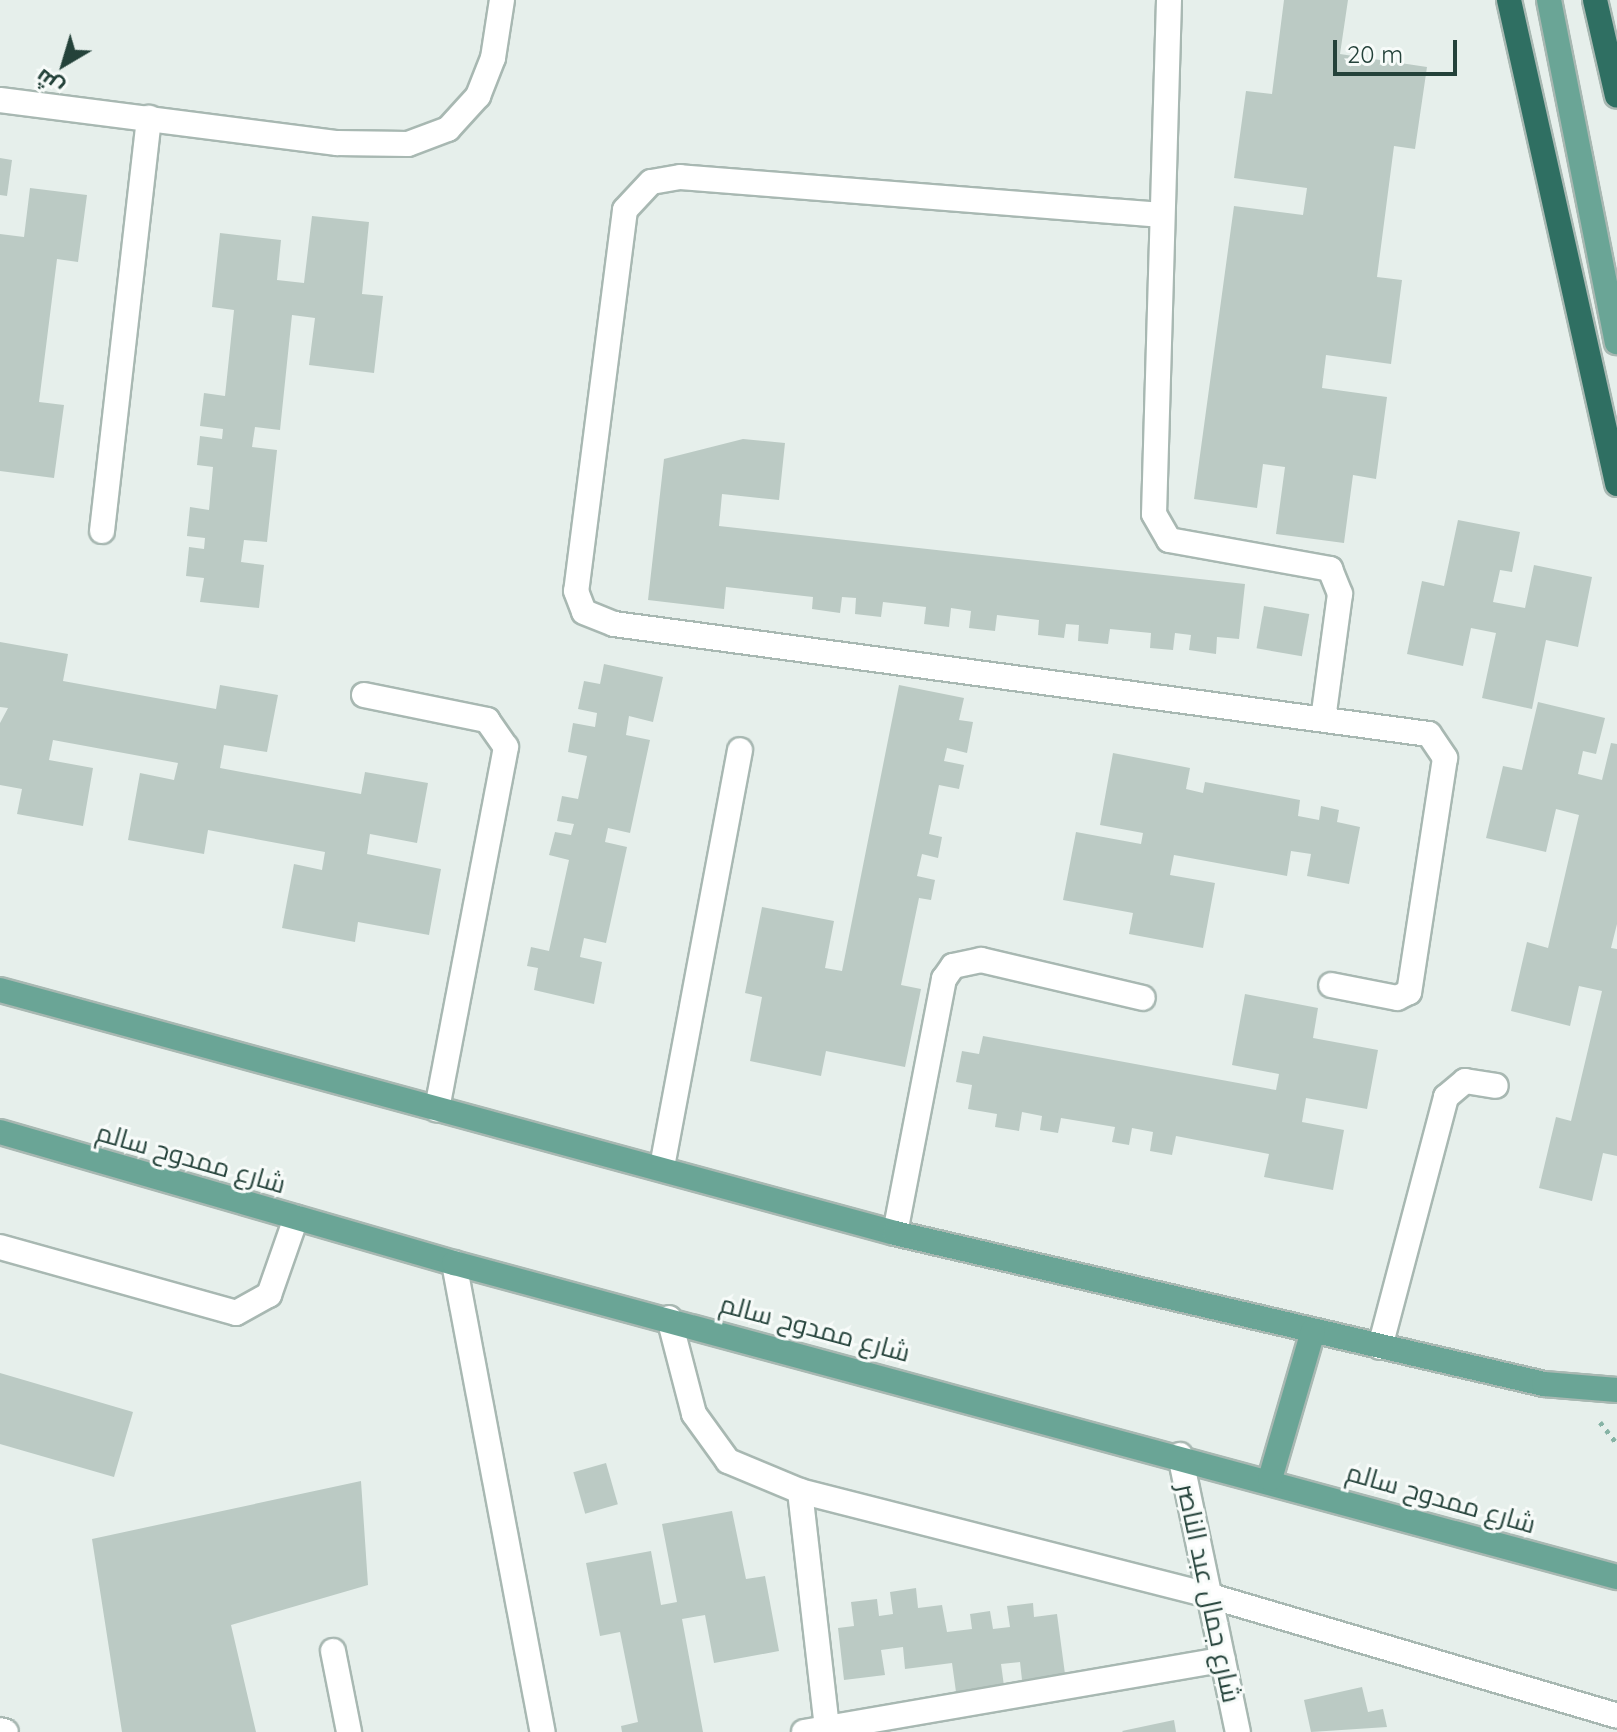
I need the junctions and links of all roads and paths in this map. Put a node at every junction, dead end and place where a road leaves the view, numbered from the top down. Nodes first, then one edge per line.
1 (502, 0) edge
2 (1169, 0) edge
3 (1509, 0) edge
4 (1549, 0) edge
5 (1595, 0) edge
6 (1617, 96) edge
7 (0, 100) edge
8 (149, 118) junction
9 (1162, 215) junction
10 (1617, 342) edge
11 (1614, 474) edge
12 (102, 531) dead end
13 (364, 695) dead end
14 (1323, 719) junction
15 (740, 750) dead end
16 (1331, 985) dead end
17 (0, 990) edge
18 (1143, 998) dead end
19 (1496, 1086) dead end
20 (437, 1110) junction
21 (0, 1132) edge
22 (662, 1167) junction
23 (296, 1218) junction
24 (895, 1233) junction
25 (0, 1247) edge
26 (454, 1263) junction
27 (669, 1318) junction
28 (1313, 1331) junction
29 (1380, 1347) junction
30 (1617, 1390) edge
31 (1180, 1455) junction
32 (1270, 1479) junction
33 (800, 1491) junction
34 (1617, 1577) edge
35 (1207, 1595) junction
36 (333, 1651) dead end
37 (1223, 1660) junction
38 (1617, 1716) edge
39 (0, 1730) edge
40 (816, 1730) edge
41 (6, 1732) edge
42 (349, 1732) edge
43 (543, 1732) edge
44 (1238, 1732) edge

1 - 8 street
2 - 9 street
3 - 11 highway
4 - 10 main road
5 - 6 highway
7 - 8 street
8 - 12 street
9 - 14 street
9 - 14 street
13 - 20 street
14 - 16 street
15 - 22 street
17 - 20 main road
18 - 24 street
19 - 29 street
20 - 22 main road
21 - 23 main road, شارع ممدوح سالم
22 - 24 main road
23 - 25 street
23 - 26 main road, شارع ممدوح سالم
24 - 28 main road
26 - 27 main road, شارع ممدوح سالم
26 - 43 street
27 - 31 main road, شارع ممدوح سالم
27 - 33 street
28 - 29 main road
28 - 32 main road
29 - 30 main road
31 - 32 main road, شارع ممدوح سالم
31 - 35 street, شارع جمال عبد الناصر
32 - 34 main road, شارع ممدوح سالم
33 - 35 street
33 - 40 street
35 - 37 street, شارع جمال عبد الناصر
35 - 38 street
36 - 42 street
37 - 40 street
37 - 44 street, شارع جمال عبد الناصر
39 - 41 street

